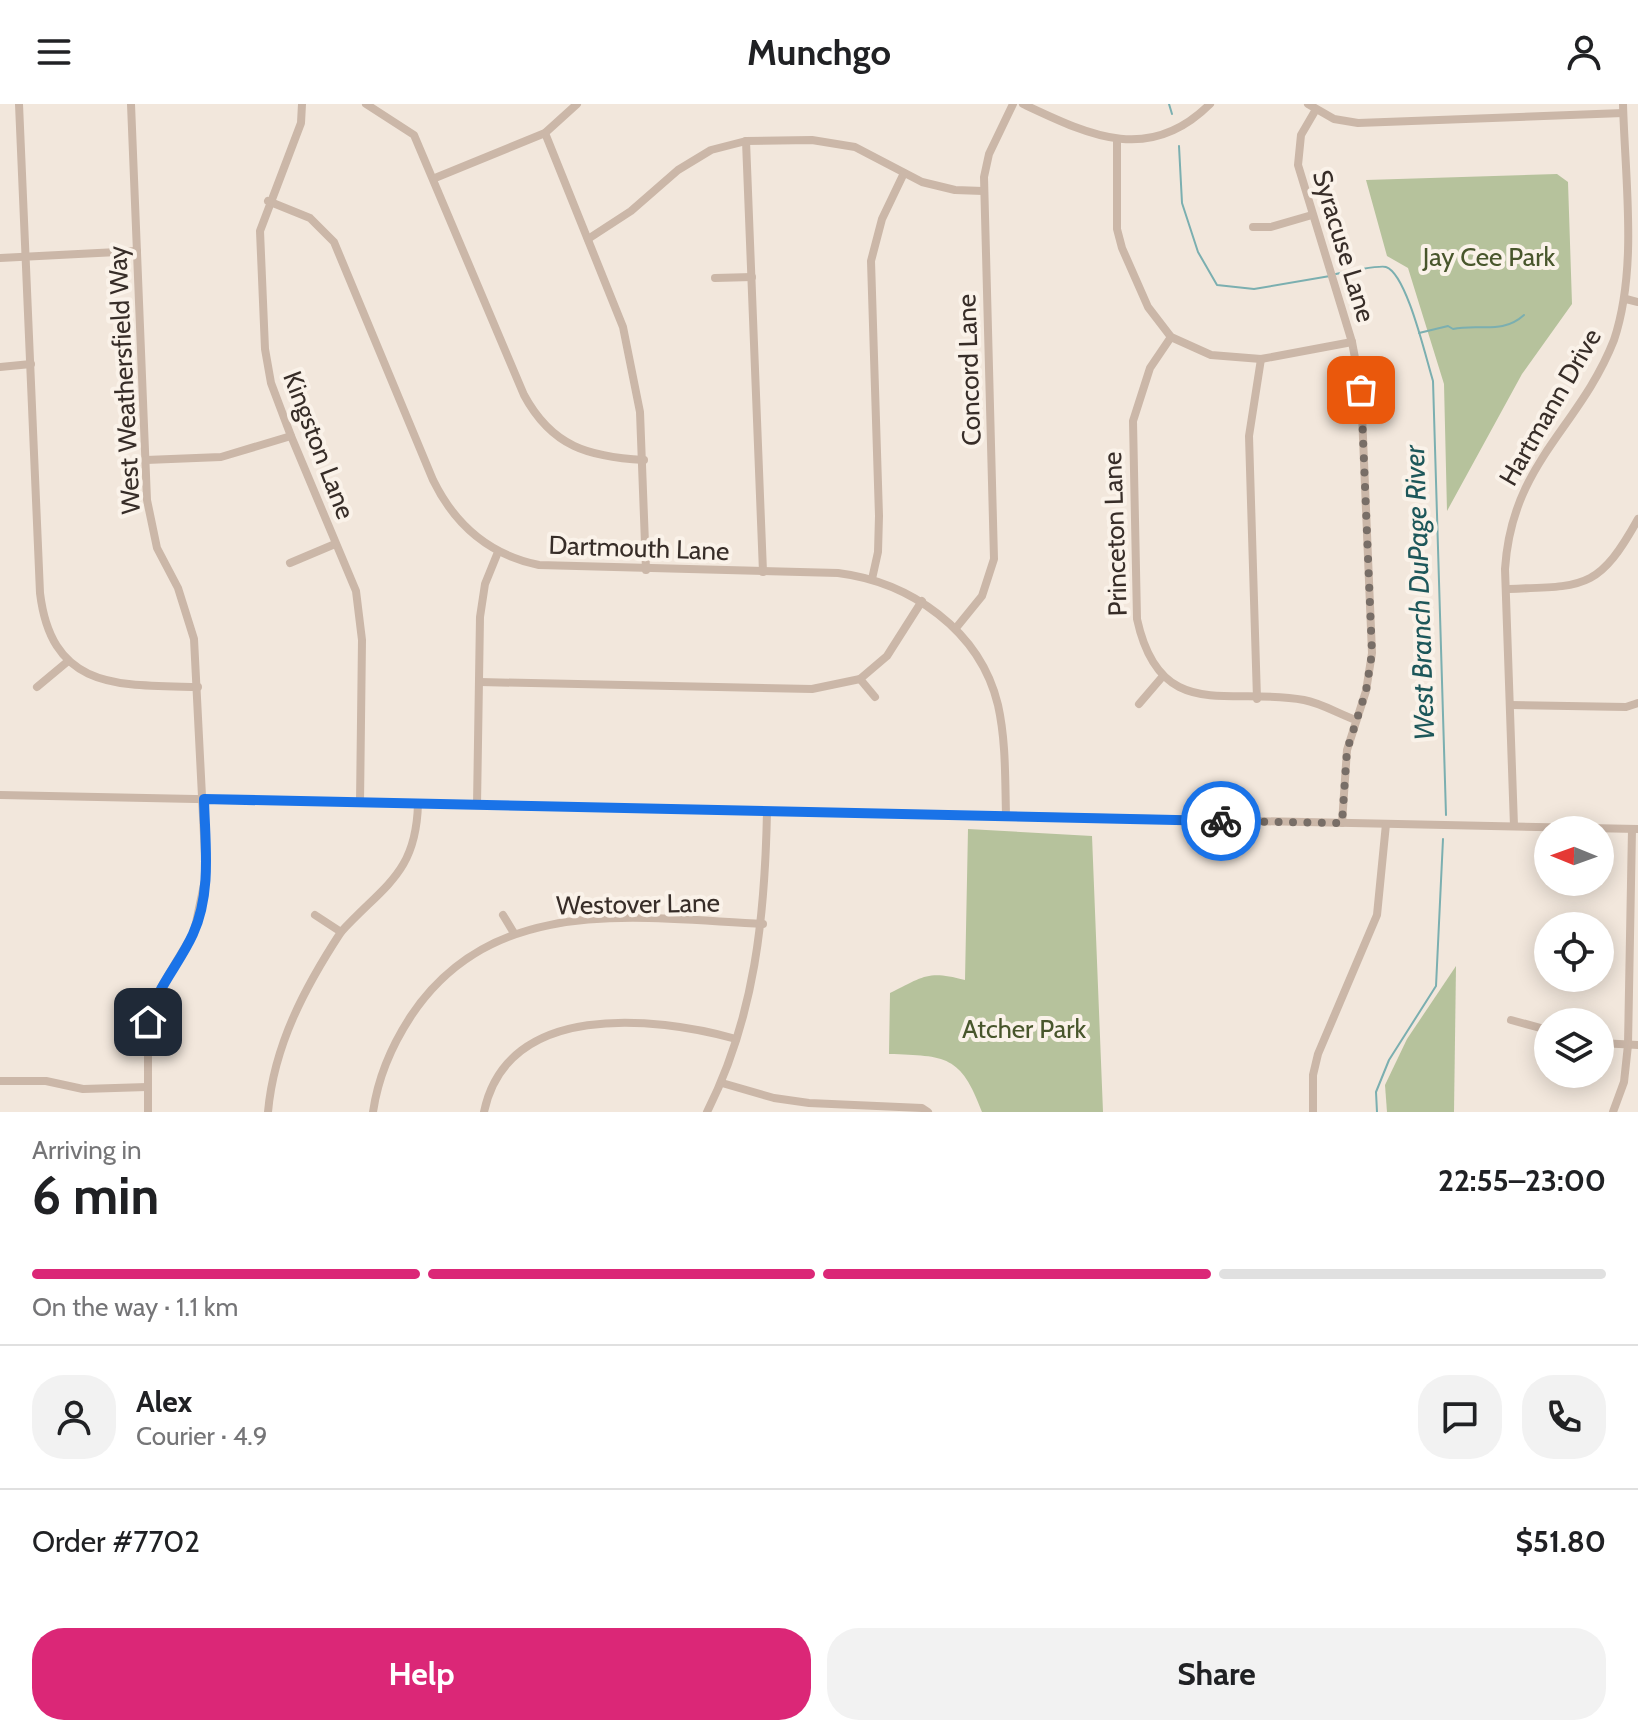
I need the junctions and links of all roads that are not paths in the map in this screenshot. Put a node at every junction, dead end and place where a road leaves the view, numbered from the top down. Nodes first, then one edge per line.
1 (19, 104) edge
2 (131, 104) edge
3 (302, 104) edge
4 (366, 104) edge
5 (577, 104) edge
6 (1013, 104) edge
7 (1023, 104) edge
8 (1210, 104) edge
9 (1311, 107) edge
10 (1623, 108) edge
11 (545, 133) junction
12 (746, 141) junction
13 (1117, 141) junction
14 (904, 173) junction
15 (435, 178) junction
16 (983, 191) junction
17 (268, 201) junction
18 (1312, 215) junction
19 (1253, 227) dead end
20 (588, 239) junction
21 (137, 251) junction
22 (26, 256) junction
23 (0, 258) edge
24 (752, 277) junction
25 (715, 278) dead end
26 (1626, 299) junction
27 (1638, 302) edge
28 (1171, 337) junction
29 (1352, 342) junction
30 (1261, 359) junction
31 (31, 364) junction
32 (0, 367) edge
33 (291, 436) junction
34 (146, 460) junction
35 (644, 460) junction
36 (1638, 519) edge
37 (335, 544) junction
38 (498, 552) junction
39 (290, 563) dead end
40 (646, 570) junction
41 (763, 572) junction
42 (872, 579) junction
43 (1506, 589) junction
44 (922, 601) junction
45 (956, 628) junction
46 (67, 662) junction
47 (1163, 676) junction
48 (860, 679) junction
49 (480, 682) junction
50 (37, 687) dead end
51 (198, 687) junction
52 (875, 697) dead end
53 (1257, 699) junction
54 (1638, 703) edge
55 (1139, 704) dead end
56 (1510, 705) junction
57 (1356, 720) junction
58 (0, 795) edge
59 (204, 799) junction
60 (360, 803) junction
61 (418, 804) junction
62 (477, 805) junction
63 (767, 811) junction
64 (1006, 815) junction
65 (1342, 823) junction
66 (1386, 824) junction
67 (1514, 826) junction
68 (1635, 829) edge
69 (315, 915) dead end
70 (503, 915) dead end
71 (763, 924) junction
72 (341, 932) junction
73 (514, 933) junction
74 (1634, 940) edge
75 (1511, 1020) dead end
76 (1534, 1026) edge
77 (736, 1039) junction
78 (1614, 1044) edge
79 (1628, 1045) junction
80 (1638, 1045) edge
81 (0, 1081) edge
82 (722, 1083) junction
83 (147, 1087) junction
84 (148, 1112) edge
85 (268, 1112) edge
86 (373, 1112) edge
87 (484, 1112) edge
88 (707, 1112) edge
89 (928, 1112) edge
90 (1313, 1112) edge
91 (1613, 1112) edge

1 - 22 street
2 - 21 street, West Weathersfield Way
3 - 17 street, Kingston Lane
4 - 15 street
5 - 11 street
6 - 16 street, Concord Lane
7 - 13 street
8 - 13 street
9 - 10 street
9 - 18 street, Syracuse Lane
10 - 26 street, Hartmann Drive
11 - 15 street
11 - 20 street
12 - 14 street
12 - 20 street
12 - 24 street
13 - 28 street
14 - 16 street
14 - 42 street
15 - 35 street
16 - 45 street, Concord Lane
17 - 33 street, Kingston Lane
17 - 38 street, Dartmouth Lane
18 - 19 street
18 - 29 street, Syracuse Lane
20 - 35 street
21 - 22 street
21 - 34 street, West Weathersfield Way
22 - 23 street
22 - 31 street
24 - 25 street
24 - 41 street
26 - 27 street
26 - 43 street, Hartmann Drive
28 - 30 street
28 - 47 street, Princeton Lane
29 - 30 street
29 - 57 street, Syracuse Lane
30 - 53 street
31 - 32 street
31 - 46 street
33 - 34 street
33 - 37 street, Kingston Lane
34 - 51 street, West Weathersfield Way
35 - 40 street
36 - 43 street
37 - 39 street
37 - 60 street, Kingston Lane
38 - 40 street, Dartmouth Lane
38 - 49 street
40 - 41 street, Dartmouth Lane
41 - 42 street, Dartmouth Lane
42 - 44 street, Dartmouth Lane
43 - 56 street, Hartmann Drive
44 - 45 street, Dartmouth Lane
44 - 48 street
45 - 64 street, Dartmouth Lane
46 - 50 street
46 - 51 street
47 - 53 street
47 - 55 street
48 - 49 street
48 - 52 street
49 - 62 street
51 - 59 street, West Weathersfield Way
53 - 57 street
54 - 56 street
56 - 67 street, Hartmann Drive
57 - 65 street, Syracuse Lane
58 - 59 street
59 - 60 street
59 - 83 street, West Weathersfield Way
60 - 61 street
61 - 62 street
61 - 72 street
62 - 63 street
63 - 64 street
63 - 71 street
64 - 65 street
65 - 66 street
66 - 67 street
66 - 90 street
67 - 68 street
68 - 74 street
69 - 72 street
70 - 73 street
71 - 73 street, Westover Lane
71 - 77 street
72 - 85 street
73 - 86 street, Westover Lane
74 - 79 street
75 - 76 street
77 - 82 street
77 - 87 street
78 - 79 street
79 - 80 street
79 - 91 street
81 - 83 street
82 - 88 street
82 - 89 street
83 - 84 street, West Weathersfield Way

